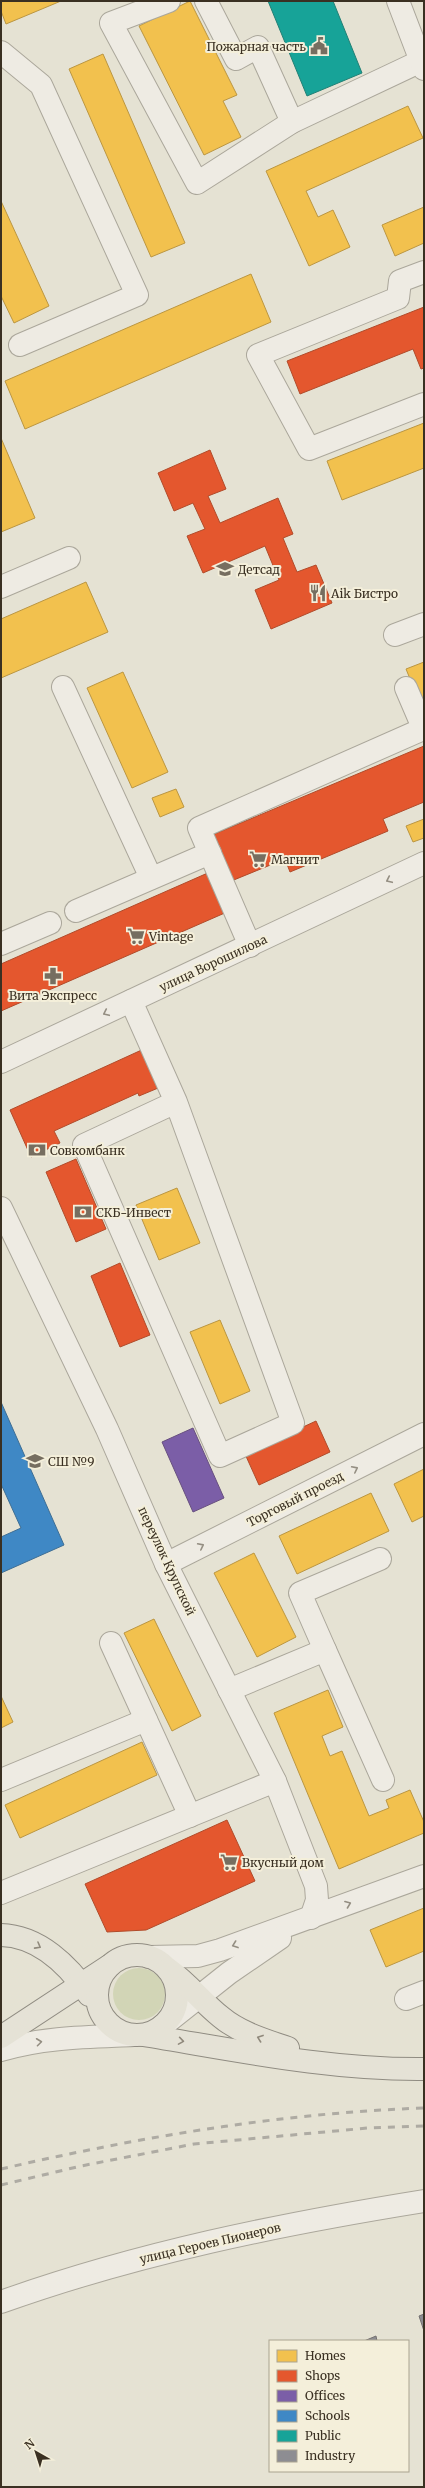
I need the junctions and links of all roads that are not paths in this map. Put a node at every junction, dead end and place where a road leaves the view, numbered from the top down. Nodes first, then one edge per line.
1 (169, 1) edge
2 (206, 1) edge
3 (398, 1) edge
4 (1, 52) edge
5 (422, 65) edge
6 (292, 122) junction
7 (424, 272) edge
8 (20, 346) dead end
9 (424, 404) edge
10 (68, 558) dead end
11 (3, 582) edge
12 (424, 624) edge
13 (395, 635) dead end
14 (63, 687) dead end
15 (406, 688) dead end
16 (424, 730) edge
17 (210, 853) junction
18 (424, 863) edge
19 (151, 878) junction
20 (76, 911) dead end
21 (50, 922) dead end
22 (1, 944) edge
23 (250, 946) junction
24 (130, 1002) junction
25 (1, 1062) edge
26 (176, 1102) junction
27 (1, 1208) edge
28 (424, 1434) edge
29 (380, 1559) dead end
30 (166, 1564) junction
31 (111, 1643) dead end
32 (325, 1650) junction
33 (230, 1690) junction
34 (146, 1720) junction
35 (1, 1780) edge
36 (383, 1780) dead end
37 (275, 1781) junction
38 (190, 1816) junction
39 (424, 1876) edge
40 (1, 1893) edge
41 (311, 1918) junction
42 (1, 1935) edge
43 (115, 1962) junction
44 (157, 1962) junction
45 (81, 1983) junction
46 (200, 1997) junction
47 (100, 2009) junction
48 (146, 2032) junction
49 (1, 2037) edge
50 (1, 2050) edge
51 (336, 2066) junction
52 (424, 2069) edge
53 (424, 2201) edge
54 (1, 2302) edge

1 - 6 street
2 - 6 street
3 - 5 street
4 - 8 street
5 - 6 street
7 - 9 street
10 - 11 street
12 - 13 street
14 - 19 street
15 - 16 street
16 - 17 street
17 - 19 street
17 - 23 street
18 -> 23 street, улица Ворошилова
19 - 20 street
21 - 22 street
23 - 24 street, улица Ворошилова
24 -> 25 street, улица Ворошилова
24 - 26 street
26 - 26 street
27 - 30 street, переулок Крупской
30 -> 28 street, Торговый проезд
29 - 32 street
30 - 33 street, переулок Крупской
31 - 34 street
32 - 33 street
32 - 36 street
33 - 37 street, переулок Крупской
34 - 35 street
34 - 38 street
37 - 38 street
37 - 41 street, переулок Крупской
38 - 40 street
41 -> 39 street
41 -> 44 street
41 - 46 street
42 -> 45 main road
43 - 44 main road
43 - 45 main road
43 - 47 main road
44 - 46 main road
44 - 48 main road
45 - 47 main road
45 - 49 main road
46 - 48 street
51 -> 46 main road
47 - 48 main road
50 -> 48 street
48 -> 51 main road
51 - 52 main road
53 - 54 street, улица Героев Пионеров

